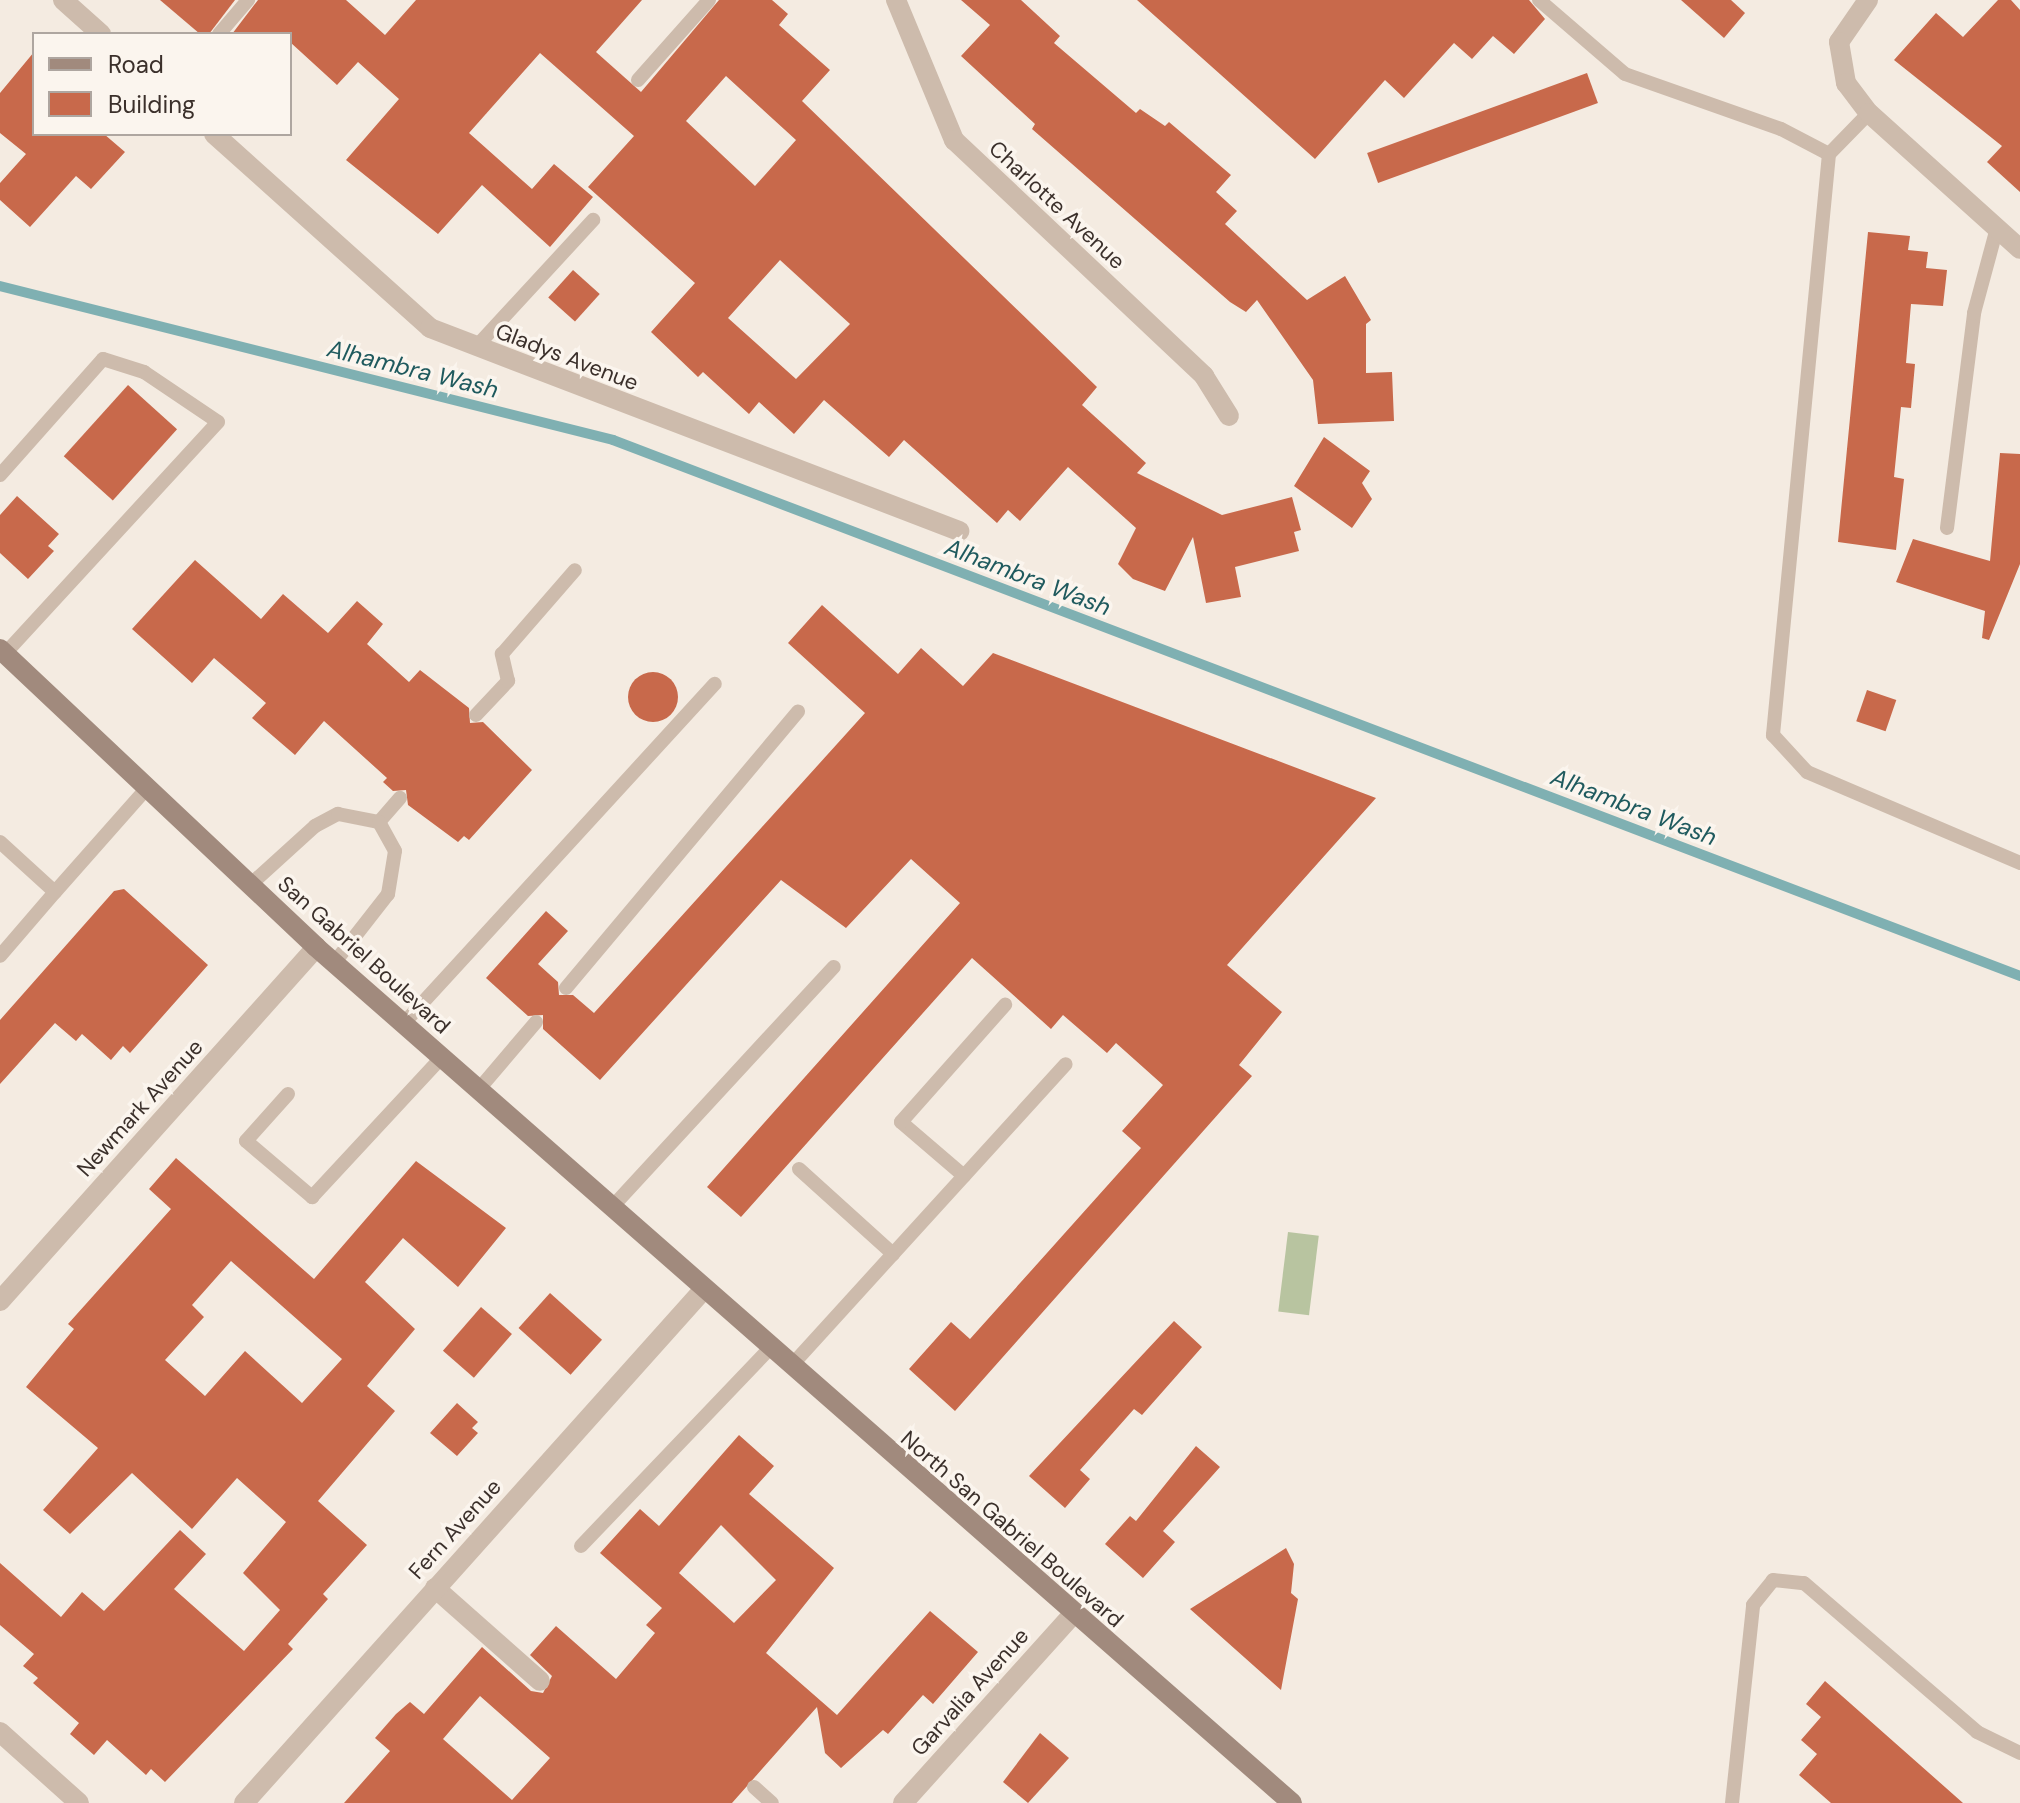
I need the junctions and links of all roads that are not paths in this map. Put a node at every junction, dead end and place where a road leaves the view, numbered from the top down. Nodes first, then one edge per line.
1 (63, 0) edge
2 (248, 0) edge
3 (709, 0) edge
4 (896, 0) edge
5 (1539, 0) edge
6 (1868, 0) edge
7 (99, 32) edge
8 (221, 32) edge
9 (638, 80) dead end
10 (1869, 113) junction
11 (216, 136) edge
12 (1829, 154) junction
13 (593, 220) dead end
14 (1997, 228) junction
15 (2020, 249) edge
16 (476, 347) junction
17 (1229, 416) dead end
18 (0, 475) edge
19 (1947, 528) dead end
20 (959, 531) dead end
21 (575, 570) dead end
22 (2, 652) edge
23 (715, 684) dead end
24 (798, 712) dead end
25 (476, 715) dead end
26 (147, 788) junction
27 (400, 798) dead end
28 (379, 822) junction
29 (0, 842) edge
30 (2020, 863) edge
31 (250, 885) junction
32 (55, 892) junction
33 (316, 947) junction
34 (0, 956) edge
35 (334, 963) junction
36 (834, 967) dead end
37 (566, 988) dead end
38 (1005, 1005) dead end
39 (536, 1022) dead end
40 (404, 1023) junction
41 (442, 1057) junction
42 (1066, 1064) dead end
43 (479, 1089) junction
44 (288, 1094) dead end
45 (799, 1169) dead end
46 (964, 1176) junction
47 (614, 1205) junction
48 (893, 1254) junction
49 (704, 1289) junction
50 (0, 1301) edge
51 (770, 1348) junction
52 (791, 1366) junction
53 (581, 1546) dead end
54 (435, 1588) junction
55 (1073, 1614) junction
56 (540, 1681) dead end
57 (0, 1732) edge
58 (2020, 1753) edge
59 (754, 1787) dead end
60 (1273, 1795) edge
61 (79, 1803) edge
62 (244, 1803) edge
63 (772, 1803) edge
64 (903, 1803) edge
65 (1292, 1803) edge
66 (1732, 1803) edge

1 - 7 street
2 - 8 lane
3 - 9 lane
4 - 17 street, Charlotte Avenue
5 - 12 lane
6 - 10 street
10 - 12 lane
10 - 14 street
11 - 16 street, Gladys Avenue
12 - 30 lane
13 - 16 lane
14 - 15 street
14 - 19 lane
16 - 20 street, Gladys Avenue
18 - 22 lane
21 - 25 lane
22 - 26 main road, San Gabriel Boulevard
23 - 40 lane
24 - 37 lane
26 - 31 main road, San Gabriel Boulevard
26 - 32 lane
27 - 28 lane
28 - 31 lane
28 - 35 lane
29 - 32 lane
31 - 33 main road, San Gabriel Boulevard
32 - 34 lane
33 - 35 main road, San Gabriel Boulevard
33 - 50 street, Newmark Avenue
35 - 40 main road, San Gabriel Boulevard
36 - 47 lane
38 - 46 lane
39 - 43 lane
40 - 41 main road, San Gabriel Boulevard
41 - 43 main road, San Gabriel Boulevard
41 - 44 lane
42 - 46 lane
43 - 47 main road, San Gabriel Boulevard
45 - 48 lane
46 - 48 lane
47 - 49 main road, San Gabriel Boulevard
48 - 52 lane
49 - 51 main road, North San Gabriel Boulevard
49 - 54 street, Fern Avenue
51 - 52 main road, North San Gabriel Boulevard
51 - 53 lane
52 - 55 main road, North San Gabriel Boulevard
54 - 56 street
54 - 62 street, Fern Avenue
55 - 60 main road, North San Gabriel Boulevard
55 - 64 street, Garvalia Avenue
57 - 61 street
58 - 66 lane
59 - 63 lane
60 - 65 main road, North San Gabriel Boulevard

